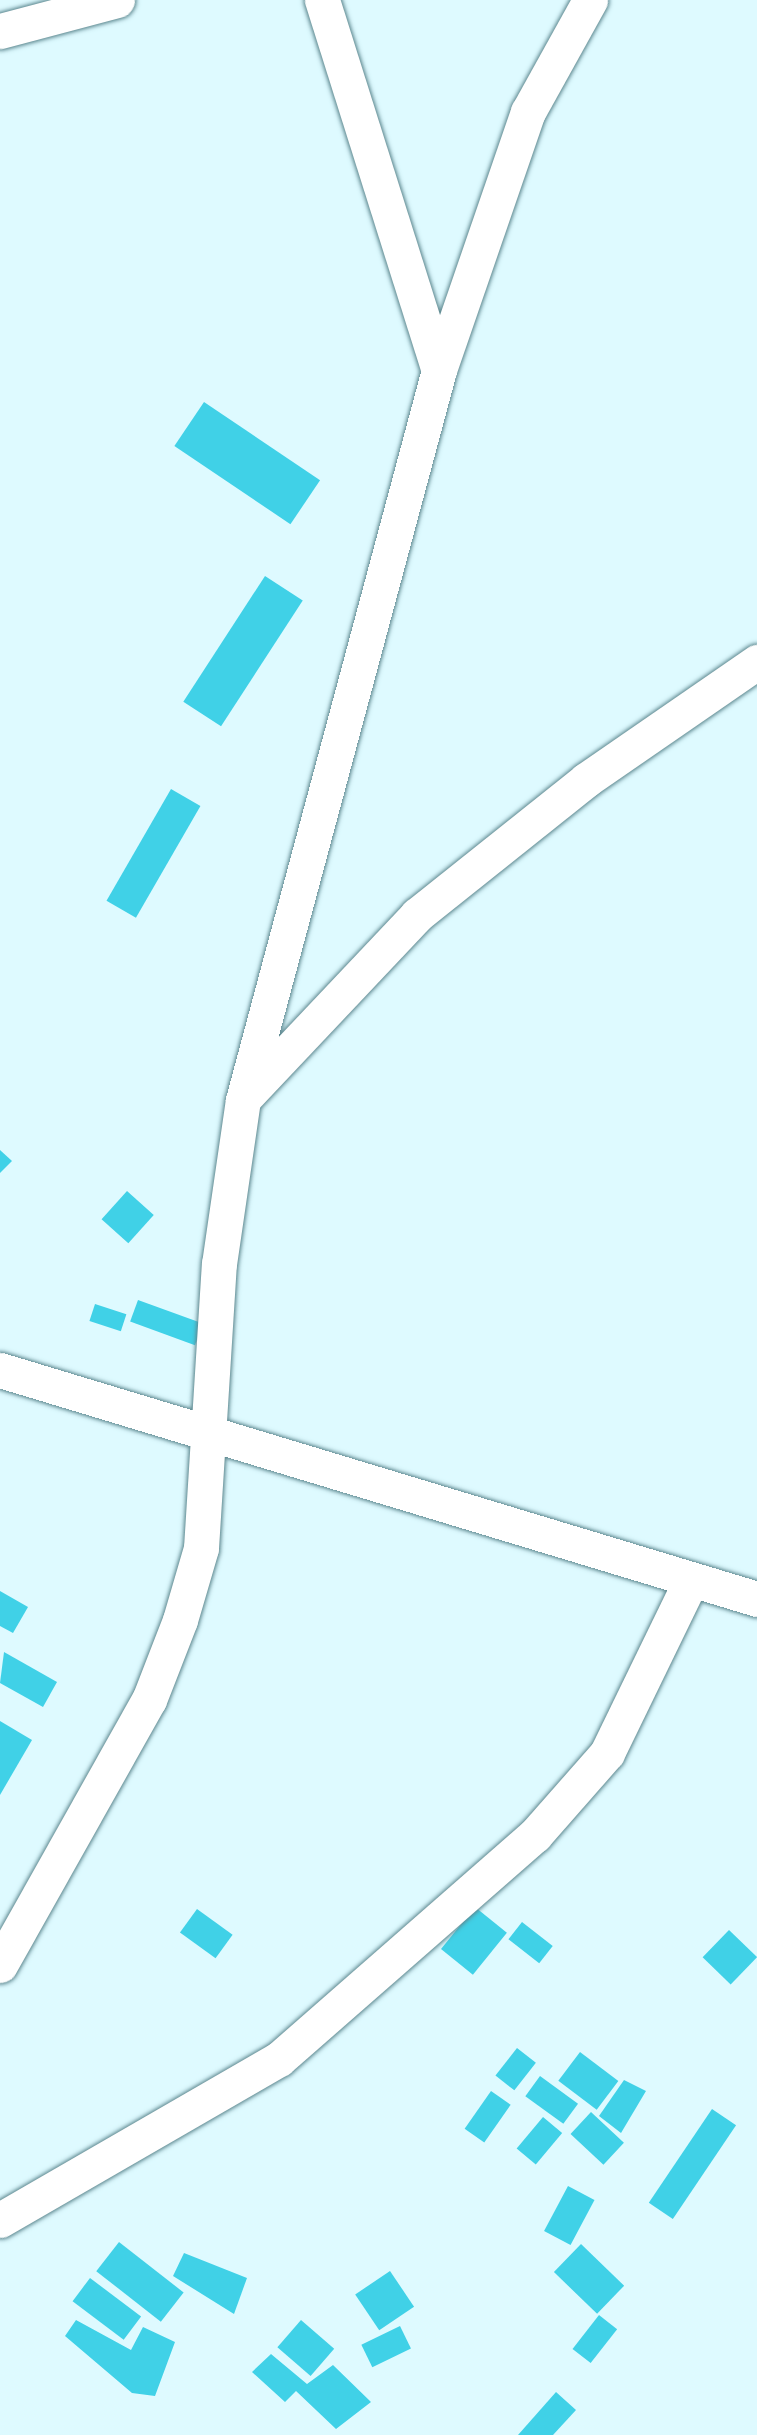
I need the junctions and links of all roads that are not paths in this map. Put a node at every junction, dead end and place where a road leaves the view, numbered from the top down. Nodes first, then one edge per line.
1 (117, 0) edge
2 (322, 0) edge
3 (590, 0) edge
4 (0, 31) edge
5 (438, 370) junction
6 (757, 662) edge
7 (242, 1100) junction
8 (0, 1370) edge
9 (204, 1430) junction
10 (691, 1580) junction
11 (757, 1599) edge
12 (1, 1961) edge
13 (0, 2220) edge

1 - 4 street
2 - 5 street
3 - 5 street
5 - 7 street
6 - 7 street
7 - 9 street
8 - 9 street
9 - 10 street
9 - 12 street
10 - 11 street
10 - 13 street

